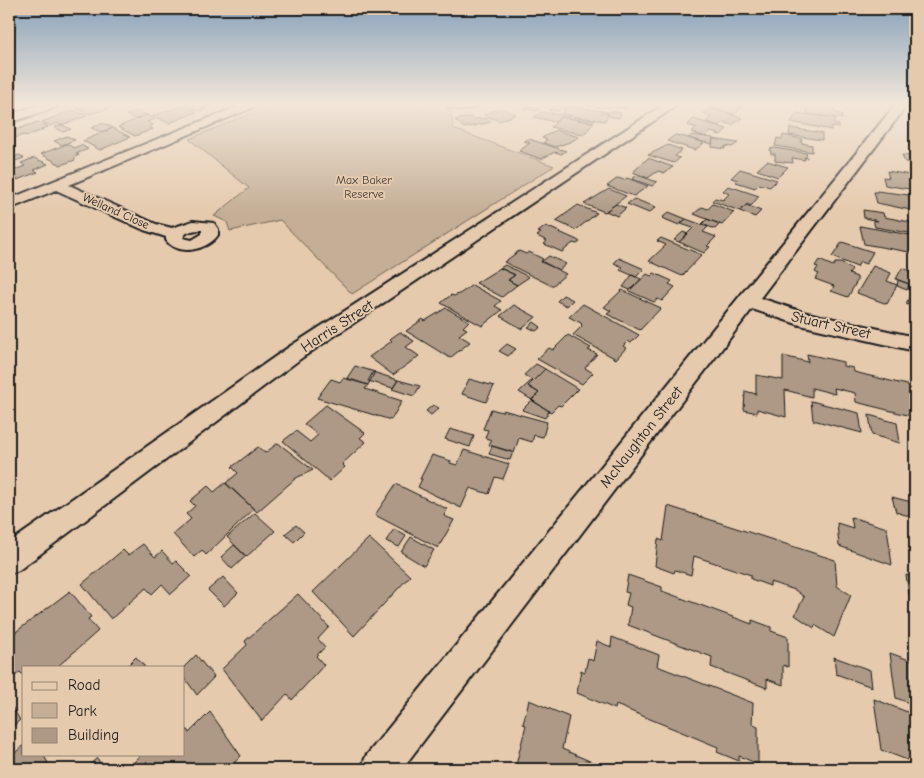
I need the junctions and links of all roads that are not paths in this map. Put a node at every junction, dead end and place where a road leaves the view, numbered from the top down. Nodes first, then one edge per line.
1 (165, 140) edge
2 (618, 140) edge
3 (874, 140) edge
4 (57, 184) junction
5 (9, 204) edge
6 (176, 234) dead end
7 (748, 301) junction
8 (915, 344) edge
9 (9, 560) edge
10 (379, 769) edge

1 - 4 street
2 - 9 street, Harris Street
3 - 7 street, McNaughton Street
4 - 5 street
4 - 6 street, Welland Close
7 - 8 street, Stuart Street
7 - 10 street, McNaughton Street

